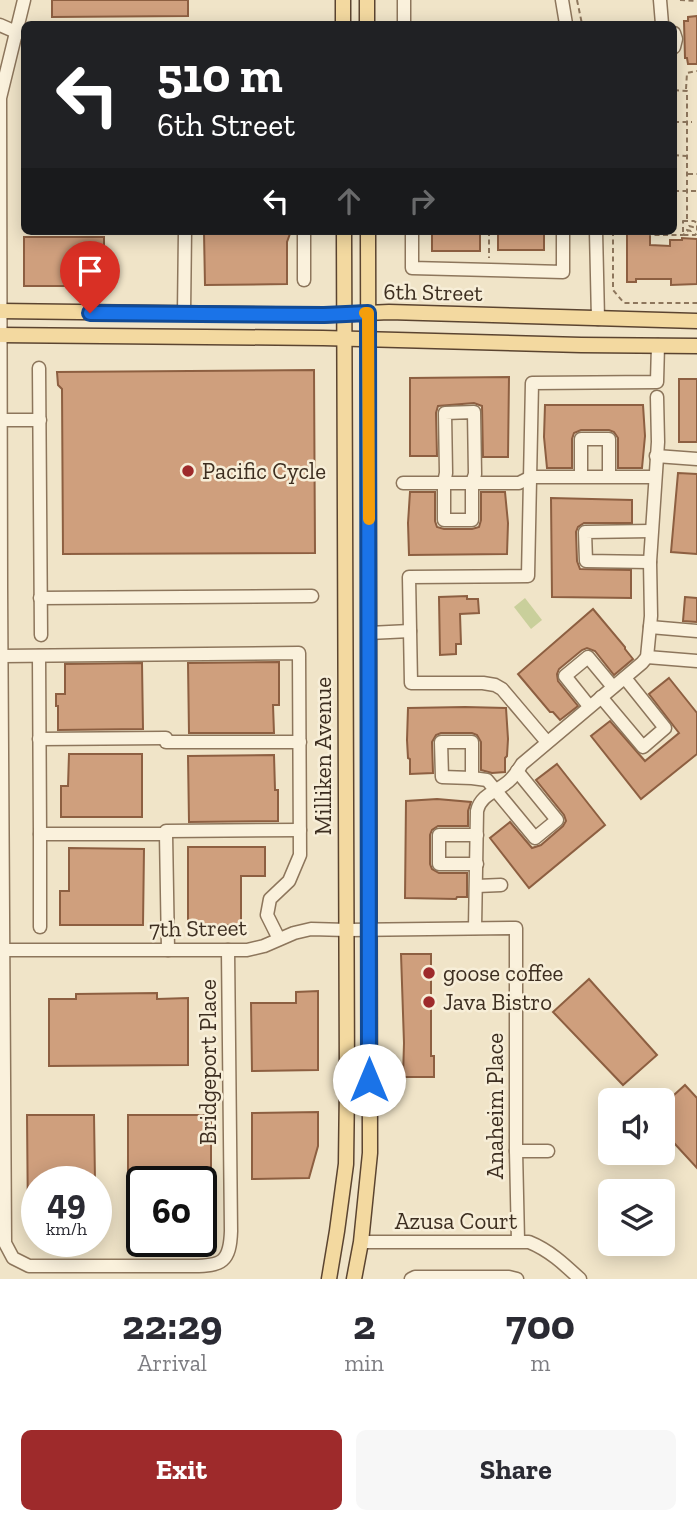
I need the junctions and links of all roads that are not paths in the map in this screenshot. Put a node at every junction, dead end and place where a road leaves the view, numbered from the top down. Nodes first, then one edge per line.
1 (24, 0) edge
2 (343, 0) edge
3 (367, 0) edge
4 (404, 0) edge
5 (562, 0) edge
6 (660, 0) edge
7 (21, 21) edge
8 (343, 21) edge
9 (367, 21) edge
10 (404, 21) edge
11 (566, 21) edge
12 (661, 21) edge
13 (0, 25) edge
14 (20, 33) edge
15 (185, 235) edge
16 (304, 235) edge
17 (344, 235) edge
18 (368, 235) edge
19 (412, 235) edge
20 (563, 235) edge
21 (596, 235) edge
22 (304, 280) dead end
23 (0, 312) edge
24 (184, 313) junction
25 (368, 313) junction
26 (344, 314) junction
27 (598, 319) junction
28 (697, 321) edge
29 (0, 335) edge
30 (344, 339) junction
31 (368, 339) junction
32 (657, 345) junction
33 (697, 346) edge
34 (39, 368) dead end
35 (657, 397) dead end
36 (1, 420) edge
37 (40, 420) junction
38 (656, 456) junction
39 (697, 459) edge
40 (1, 468) edge
41 (581, 476) junction
42 (609, 476) junction
43 (531, 477) junction
44 (654, 477) junction
45 (403, 483) dead end
46 (444, 483) junction
47 (472, 483) junction
48 (651, 531) junction
49 (1, 554) edge
50 (650, 562) junction
51 (1, 586) edge
52 (312, 596) dead end
53 (40, 598) junction
54 (650, 627) junction
55 (410, 631) junction
56 (697, 631) edge
57 (369, 633) junction
58 (41, 635) dead end
59 (1, 651) edge
60 (39, 656) junction
61 (647, 657) junction
62 (697, 661) edge
63 (625, 678) junction
64 (613, 687) junction
65 (601, 697) junction
66 (1, 704) edge
67 (589, 706) junction
68 (39, 739) junction
69 (300, 742) junction
70 (547, 742) junction
71 (1, 761) edge
72 (517, 771) junction
73 (472, 778) dead end
74 (496, 790) junction
75 (1, 816) edge
76 (300, 830) junction
77 (166, 831) dead end
78 (40, 834) junction
79 (477, 835) junction
80 (477, 864) junction
81 (500, 885) dead end
82 (477, 886) junction
83 (40, 928) dead end
84 (475, 928) junction
85 (516, 928) joint
86 (369, 929) junction
87 (347, 930) junction
88 (279, 939) junction
89 (4, 950) junction
90 (168, 950) junction
91 (228, 950) junction
92 (516, 1151) junction
93 (548, 1151) dead end
94 (361, 1241) junction
95 (518, 1241) junction
96 (329, 1279) edge
97 (354, 1279) edge
98 (411, 1279) edge
99 (517, 1279) edge
100 (580, 1279) edge

1 - 7 street
2 - 8 main road
3 - 9 main road
4 - 10 street
5 - 11 street
6 - 12 street
13 - 14 street
14 - 23 street
15 - 24 street
16 - 22 street
17 - 26 main road, Milliken Avenue
18 - 25 main road, Milliken Avenue
19 - 20 street
21 - 27 street
23 - 24 main road, 6th Street
23 - 29 street
24 - 26 main road, 6th Street
25 - 26 main road, 6th Street
25 - 27 main road, 6th Street
25 - 31 main road, Milliken Avenue
26 - 30 main road, Milliken Avenue
27 - 28 main road, 6th Street
29 - 30 main road
29 - 36 street
30 - 31 main road
30 - 87 main road, Milliken Avenue
31 - 32 main road
31 - 57 main road, Milliken Avenue
32 - 33 main road
32 - 43 street
34 - 37 street
35 - 38 street
36 - 37 street
36 - 40 street
37 - 53 street
38 - 39 street
38 - 44 street
40 - 49 street
41 - 42 street
41 - 42 street
41 - 43 street
42 - 44 street
43 - 47 street
43 - 55 street
44 - 48 street
45 - 46 street
46 - 47 street
46 - 47 street
46 - 47 street
48 - 50 street
48 - 50 street
49 - 51 street
50 - 54 street
51 - 59 street
52 - 53 street
53 - 58 street
54 - 56 street
54 - 61 street
55 - 57 street
55 - 70 street
57 - 86 main road, Milliken Avenue
59 - 60 street
59 - 66 street
60 - 68 street
60 - 69 street
61 - 62 street
61 - 63 street
63 - 64 street
63 - 65 street
64 - 65 street
64 - 67 street
65 - 67 street
66 - 71 street
67 - 70 street
68 - 69 street
68 - 78 street
69 - 76 street
70 - 72 street
71 - 75 street
72 - 74 street
72 - 74 street
73 - 74 street
74 - 79 street
75 - 89 street
76 - 77 street
76 - 88 street
78 - 83 street
78 - 90 street
79 - 80 street
79 - 80 street
80 - 82 street
81 - 82 street
82 - 84 street
84 - 85 street, 7th Street
84 - 86 street, 7th Street
85 - 92 street, Anaheim Place
86 - 87 street, 7th Street
86 - 94 main road, Milliken Avenue
87 - 88 street, 7th Street
87 - 96 main road, Milliken Avenue
88 - 91 street, 7th Street
89 - 90 street, 7th Street
89 - 91 street, Bridgeport Place
90 - 91 street, 7th Street
92 - 93 street
92 - 95 street, Anaheim Place
94 - 95 street, Azusa Court
94 - 97 main road, Milliken Avenue
95 - 100 street, Azusa Court
98 - 99 street

